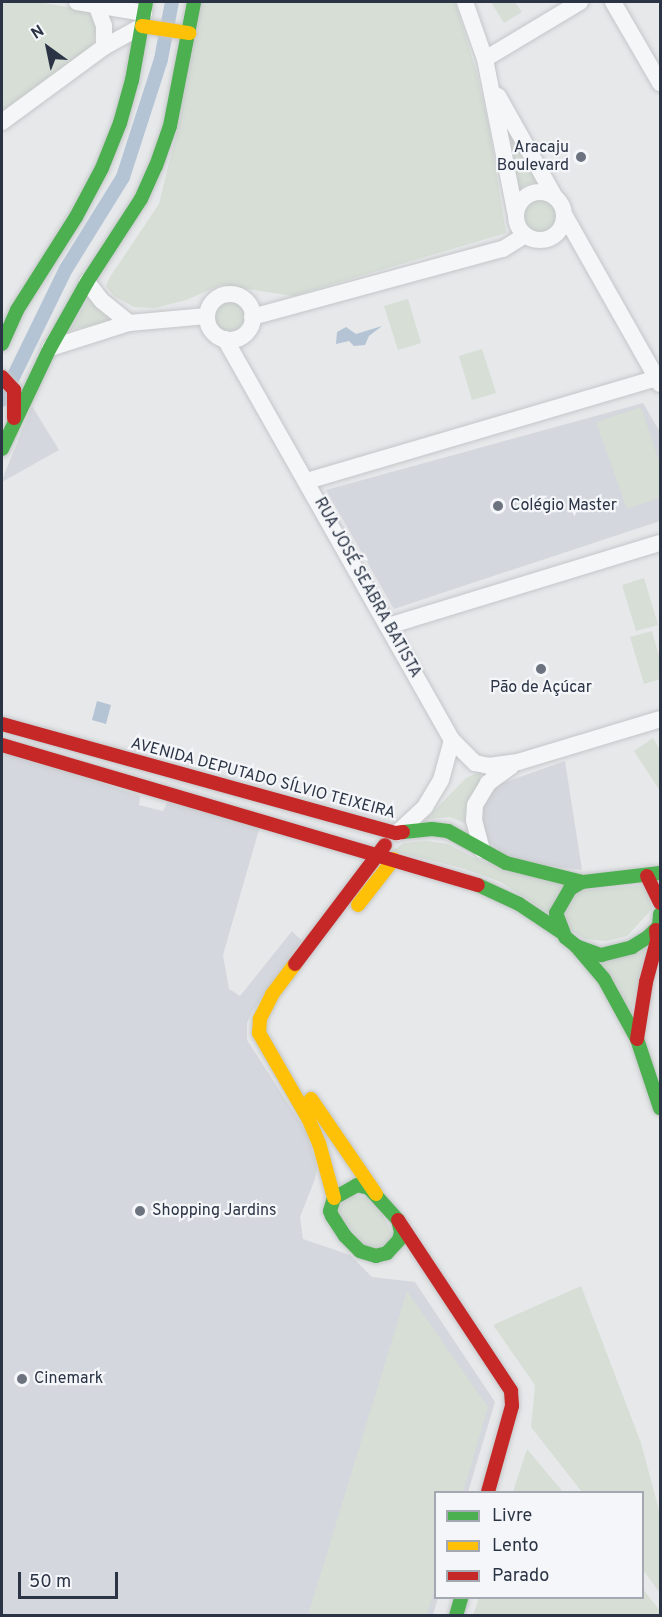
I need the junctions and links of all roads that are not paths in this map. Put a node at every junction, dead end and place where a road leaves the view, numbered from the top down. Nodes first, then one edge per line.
1 (77, 2) edge
2 (194, 2) edge
3 (465, 2) edge
4 (580, 2) edge
5 (613, 2) edge
6 (96, 4) junction
7 (146, 17) edge
8 (183, 32) junction
9 (104, 47) junction
10 (485, 59) junction
11 (660, 83) edge
12 (491, 84) junction
13 (2, 122) edge
14 (555, 197) junction
15 (516, 216) junction
16 (565, 216) junction
17 (525, 235) junction
18 (87, 282) junction
19 (207, 316) junction
20 (252, 317) junction
21 (129, 322) junction
22 (225, 339) junction
23 (2, 344) edge
24 (50, 348) junction
25 (2, 377) edge
26 (659, 379) edge
27 (13, 423) junction
28 (2, 448) edge
29 (307, 481) junction
30 (660, 543) edge
31 (388, 626) junction
32 (660, 719) edge
33 (2, 724) edge
34 (452, 740) junction
35 (2, 745) edge
36 (518, 762) junction
37 (396, 833) junction
38 (335, 844) junction
39 (482, 850) junction
40 (376, 855) junction
41 (394, 859) junction
42 (654, 874) edge
43 (582, 882) junction
44 (349, 893) junction
45 (660, 903) edge
46 (659, 924) edge
47 (561, 932) junction
48 (576, 946) junction
49 (320, 955) dead end
50 (280, 1010) dead end
51 (637, 1039) junction
52 (660, 1108) edge
53 (376, 1194) junction
54 (334, 1198) junction
55 (398, 1220) junction
56 (397, 1257) junction
57 (431, 1274) junction
58 (488, 1491) edge
59 (460, 1599) edge
60 (456, 1616) edge

1 - 6 street
2 - 8 main road
3 - 10 street
4 - 10 street
5 - 11 street
6 - 7 street
6 - 9 street
7 - 8 main road
7 - 9 street
7 - 23 main road
8 - 18 main road
9 - 13 street
10 - 12 street
12 - 14 street
12 - 15 street
14 - 15 street
14 - 16 street
15 - 17 street
16 - 17 street
16 - 26 street
17 - 20 street
18 - 21 street
18 - 24 main road
19 - 20 street
19 - 21 street
19 - 22 street
20 - 22 street
21 - 24 street
22 - 29 street, RUA JOSÉ SEABRA BATISTA
24 - 27 main road
25 - 27 main road
26 - 29 street
27 - 28 main road
29 - 31 street, RUA JOSÉ SEABRA BATISTA
30 - 31 street
31 - 34 street, RUA JOSÉ SEABRA BATISTA
32 - 36 street
33 - 37 main road, AVENIDA DEPUTADO SÍLVIO TEIXEIRA
34 - 36 street, RUA JOSÉ SEABRA BATISTA
34 - 37 street
35 - 38 main road
36 - 39 street
37 - 39 main road, AVENIDA DEPUTADO SÍLVIO TEIXEIRA
37 - 40 main road
38 - 40 main road
38 - 44 main road
39 - 43 main road, AVENIDA DEPUTADO SÍLVIO TEIXEIRA
40 - 41 main road
40 - 44 main road
41 - 47 main road
41 - 49 main road
42 - 43 main road, AVENIDA DEPUTADO SÍLVIO TEIXEIRA
42 - 45 main road
43 - 47 main road
44 - 54 main road
46 - 48 main road
46 - 51 main road
47 - 48 main road
48 - 51 main road
50 - 53 main road
51 - 52 main road
53 - 54 main road
53 - 55 main road
54 - 56 main road
55 - 56 main road
55 - 57 main road
56 - 57 main road
57 - 58 main road
59 - 60 main road

